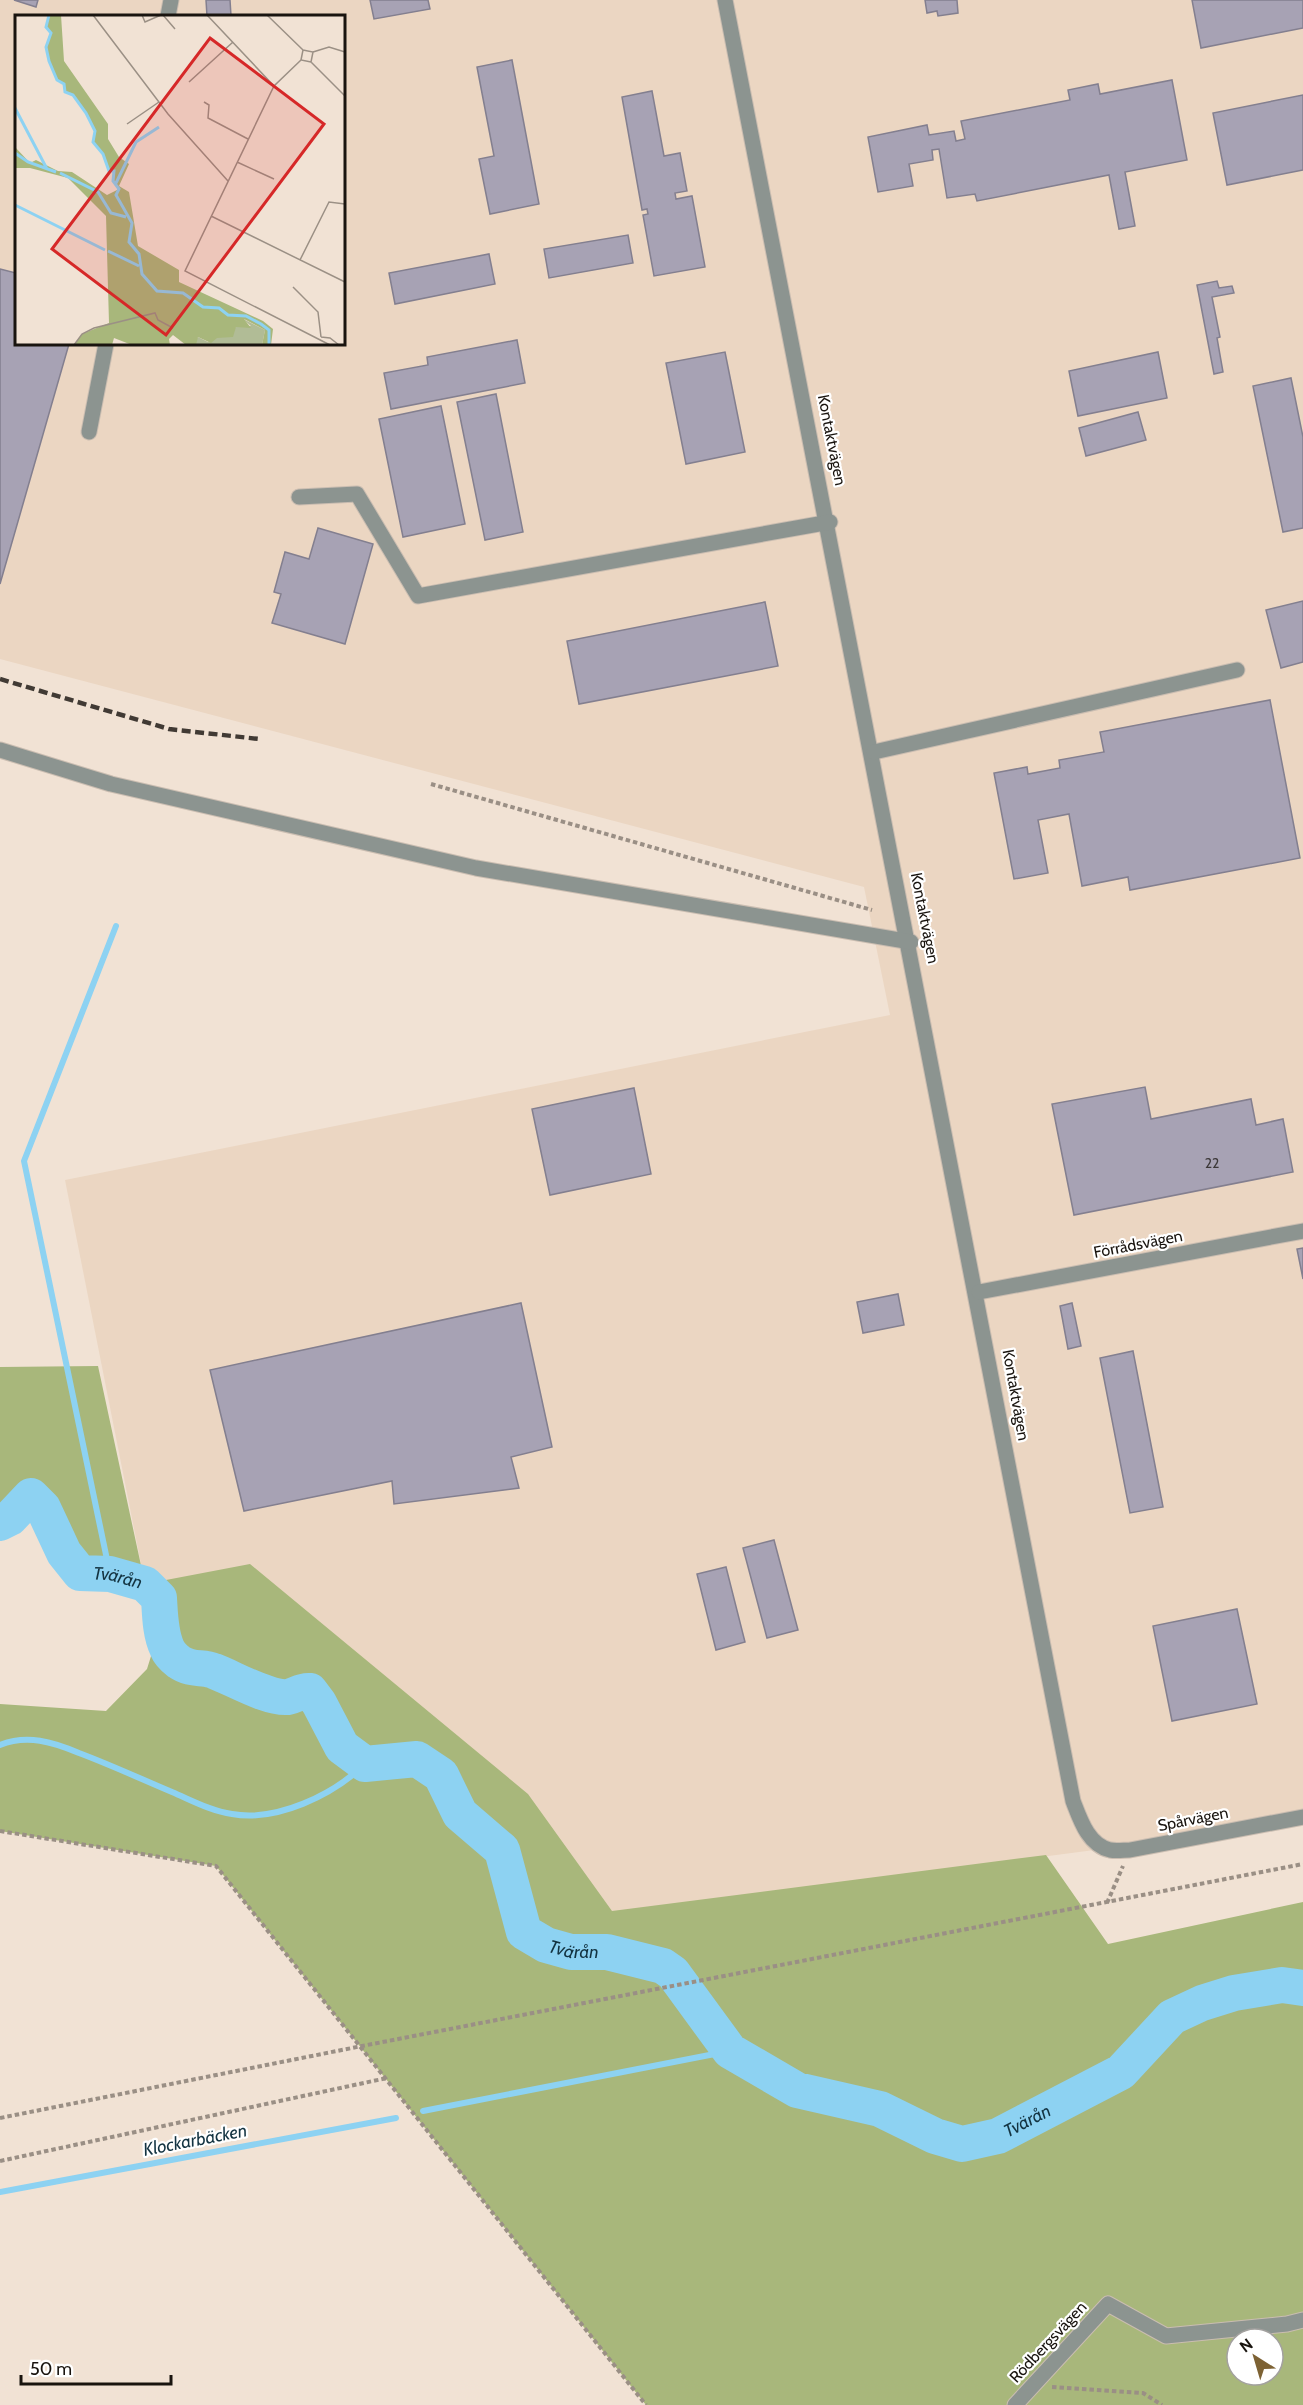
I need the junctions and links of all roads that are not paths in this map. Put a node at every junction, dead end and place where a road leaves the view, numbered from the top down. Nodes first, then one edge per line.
1 (171, 0) edge
2 (725, 0) edge
3 (168, 15) edge
4 (106, 345) edge
5 (89, 432) dead end
6 (299, 498) dead end
7 (830, 522) junction
8 (1237, 670) dead end
9 (0, 750) edge
10 (874, 752) junction
11 (911, 942) junction
12 (1303, 1231) edge
13 (979, 1292) junction
14 (1303, 1817) edge
15 (1092, 1840) joint
16 (1303, 2320) edge
17 (1015, 2405) edge

1 - 3 street
2 - 7 street, Kontaktvägen
4 - 5 street
6 - 7 street
7 - 10 street, Kontaktvägen
8 - 10 street
9 - 11 street
10 - 11 street, Kontaktvägen
11 - 13 street, Kontaktvägen
12 - 13 street, Förrådsvägen
13 - 15 street, Kontaktvägen
14 - 15 street, Spårvägen
16 - 17 street, Rödbergsvägen

